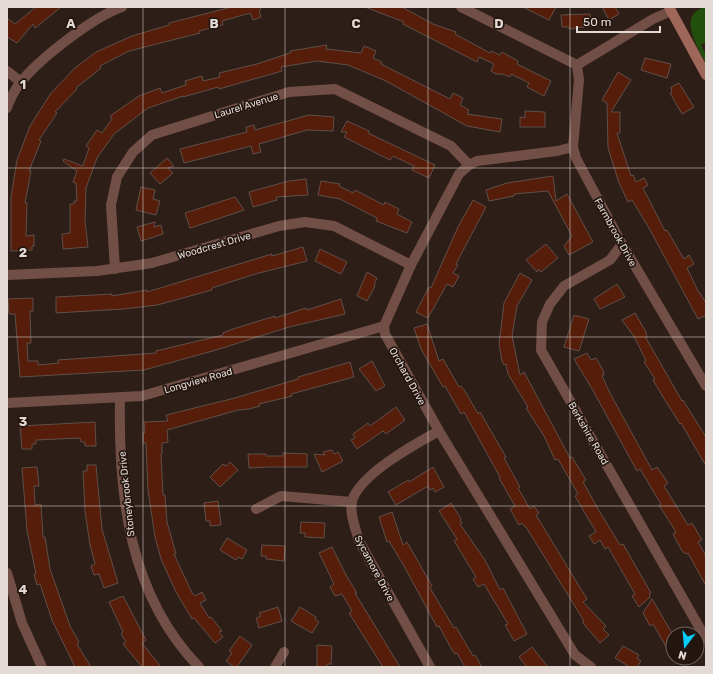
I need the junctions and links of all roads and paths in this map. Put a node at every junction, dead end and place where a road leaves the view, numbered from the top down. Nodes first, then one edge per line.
1 (122, 7) edge
2 (461, 7) edge
3 (672, 8) edge
4 (106, 9) edge
5 (577, 65) junction
6 (7, 71) edge
7 (706, 75) edge
8 (21, 82) junction
9 (7, 108) edge
10 (573, 147) junction
11 (469, 165) junction
12 (622, 244) junction
13 (411, 265) junction
14 (115, 269) junction
15 (7, 275) edge
16 (384, 326) junction
17 (706, 386) edge
18 (120, 399) junction
19 (7, 403) edge
20 (440, 431) junction
21 (352, 502) junction
22 (256, 509) dead end
23 (7, 573) edge
24 (706, 640) edge
25 (284, 652) dead end
26 (42, 667) edge
27 (199, 667) edge
28 (275, 667) edge
29 (430, 667) edge
30 (591, 667) edge

1 - 4 street
2 - 5 street
3 - 5 street
3 - 7 street
4 - 8 street
5 - 10 street
6 - 8 street
8 - 9 street
10 - 11 street
10 - 12 street, Farmbrook Drive
11 - 13 street
11 - 14 street, Laurel Avenue
12 - 17 street, Farmbrook Drive
12 - 24 street, Berkshire Road
13 - 14 street, Woodcrest Drive
13 - 16 street
14 - 15 street, Woodcrest Drive
16 - 18 street, Longview Road
16 - 20 street, Orchard Drive
18 - 19 street, Longview Road
18 - 27 street, Stoneybrook Drive
20 - 21 street
20 - 30 street, Orchard Drive
21 - 22 street
21 - 29 street, Sycamore Drive
23 - 26 street
25 - 28 street

